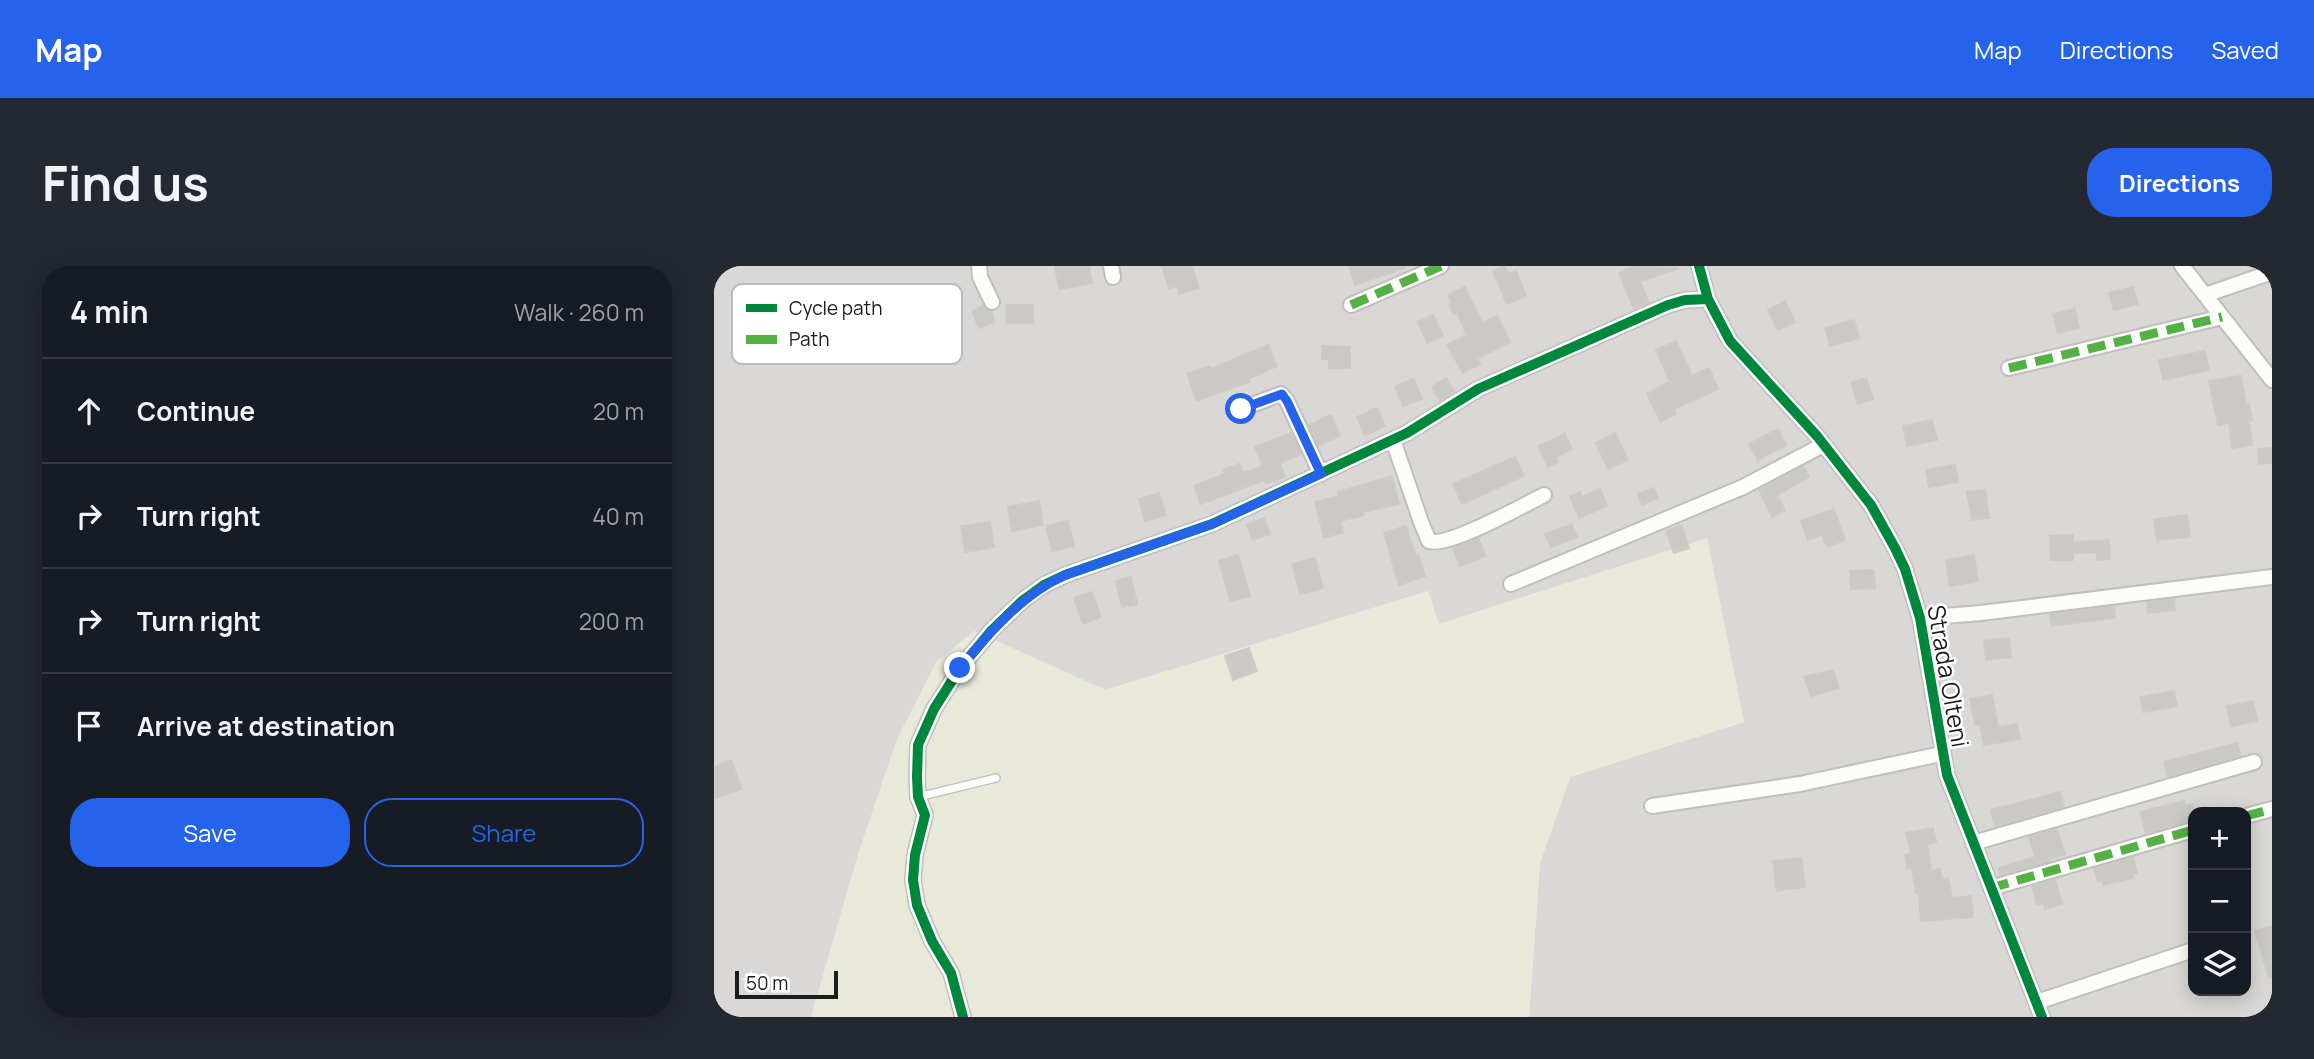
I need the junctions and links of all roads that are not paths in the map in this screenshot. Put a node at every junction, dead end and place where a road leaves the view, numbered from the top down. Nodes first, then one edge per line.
1 (979, 266) edge
2 (1441, 266) edge
3 (1699, 266) edge
4 (2182, 266) edge
5 (2272, 272) edge
6 (2205, 295) junction
7 (1708, 299) junction
8 (992, 302) dead end
9 (1351, 305) dead end
10 (2222, 317) junction
11 (2009, 368) dead end
12 (2272, 380) edge
13 (1241, 409) dead end
14 (1393, 440) junction
15 (1824, 445) junction
16 (1321, 474) junction
17 (1544, 495) dead end
18 (2272, 577) edge
19 (1511, 584) dead end
20 (1920, 618) junction
21 (1941, 754) junction
22 (2254, 762) dead end
23 (996, 778) dead end
24 (918, 797) junction
25 (1652, 806) dead end
26 (2272, 809) edge
27 (2251, 815) edge
28 (2188, 831) edge
29 (1973, 843) junction
30 (1991, 888) junction
31 (2188, 952) edge
32 (2036, 1002) junction
33 (962, 1017) edge
34 (2042, 1017) edge

1 - 8 street
2 - 9 street
3 - 7 street, Strada Olteni
4 - 6 street
5 - 6 street
6 - 10 street
7 - 14 street
7 - 15 street, Strada Olteni
10 - 11 street
10 - 12 street
13 - 16 street
14 - 16 street
14 - 17 street
15 - 19 street
15 - 20 street, Strada Olteni
16 - 24 street
18 - 20 street
20 - 21 street, Strada Olteni
21 - 25 street
21 - 29 street, Strada Olteni
22 - 29 street
23 - 24 lane
24 - 33 street
26 - 27 street
28 - 30 street
29 - 30 street, Strada Olteni
30 - 32 street, Strada Olteni
31 - 32 street
32 - 34 street, Strada Olteni

